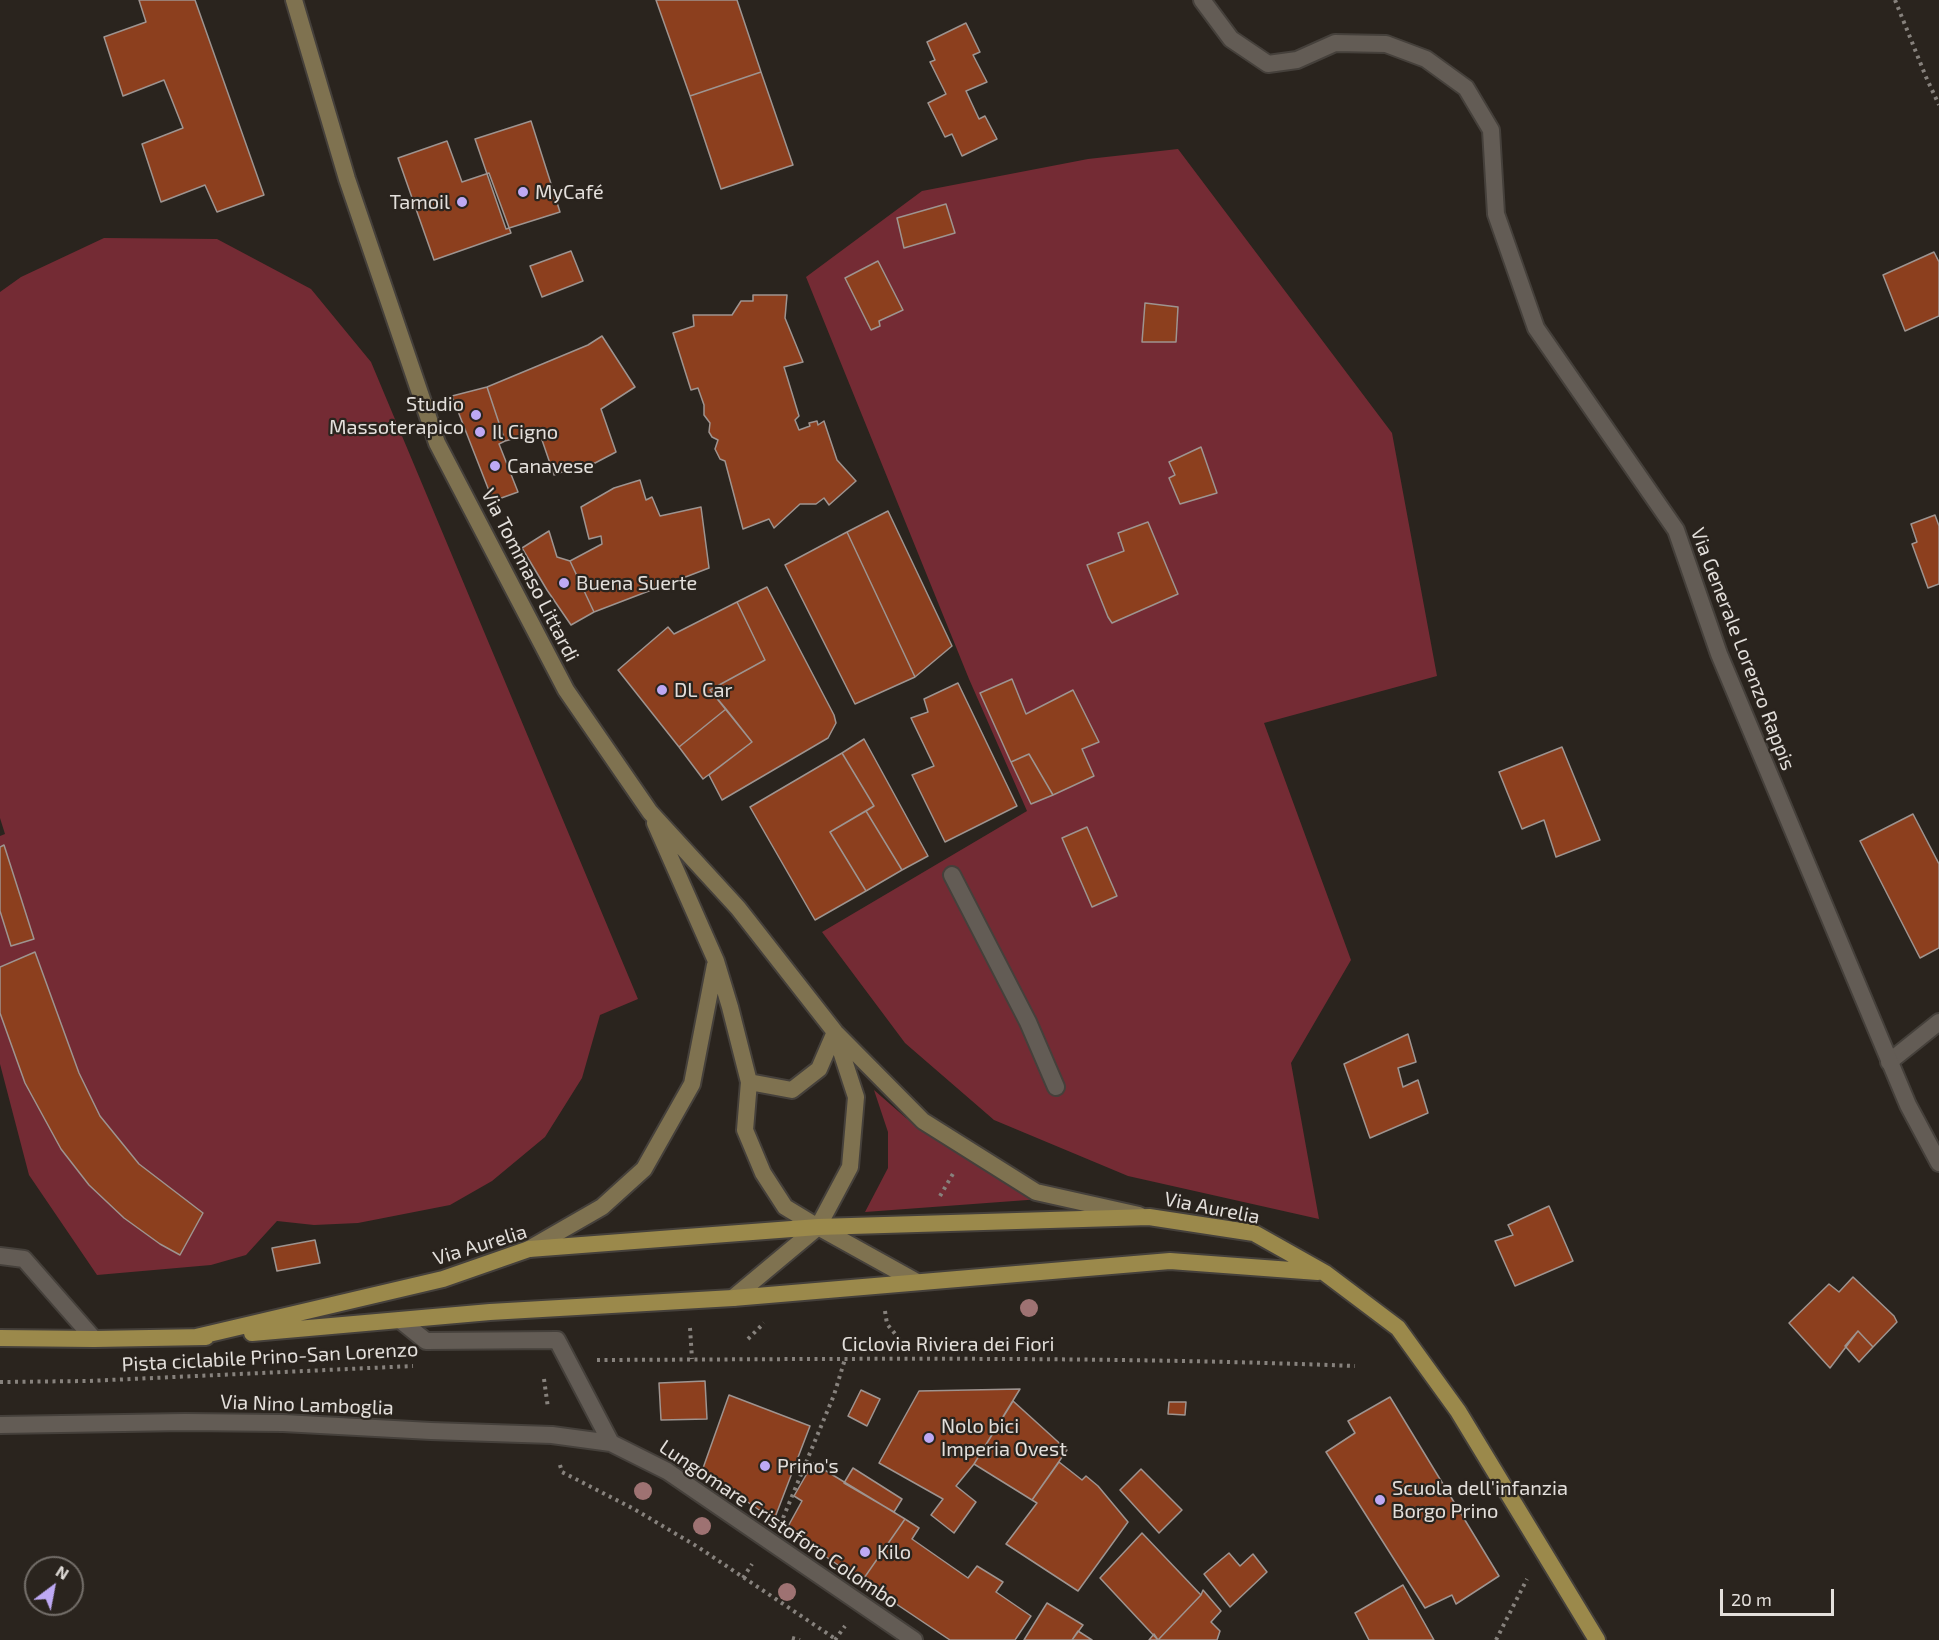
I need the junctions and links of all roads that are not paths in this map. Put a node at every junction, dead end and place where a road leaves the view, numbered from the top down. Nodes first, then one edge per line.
1 (294, 0) edge
2 (1202, 0) edge
3 (650, 812) junction
4 (952, 875) dead end
5 (716, 961) junction
6 (1939, 1022) edge
7 (835, 1032) junction
8 (1889, 1062) junction
9 (749, 1082) junction
10 (1056, 1087) dead end
11 (1939, 1163) edge
12 (1149, 1217) junction
13 (818, 1227) junction
14 (529, 1249) junction
15 (0, 1256) edge
16 (1325, 1273) junction
17 (918, 1282) junction
18 (733, 1298) junction
19 (400, 1320) junction
20 (0, 1338) edge
21 (196, 1338) junction
22 (94, 1339) junction
23 (0, 1425) edge
24 (611, 1443) junction
25 (914, 1640) edge
26 (1597, 1640) edge

1 - 3 main road, Via Tommaso Littardi
2 - 8 street, Via Generale Lorenzo Rappis
3 - 5 main road, Via Tommaso Littardi
3 - 7 main road, Via Tommaso Littardi
4 - 10 street
5 - 9 main road, Via Tommaso Littardi
5 - 14 main road
6 - 8 street
7 - 9 main road
7 - 12 main road, Via Tommaso Littardi
7 - 13 main road
8 - 11 street, Via Generale Lorenzo Rappis
9 - 13 main road, Via Tommaso Littardi
12 - 13 main road, Via Aurelia
12 - 16 main road, Via Aurelia
13 - 14 main road, Via Aurelia
13 - 17 main road
13 - 18 main road
14 - 21 main road, Via Aurelia
15 - 22 street
16 - 17 main road, Via Aurelia
16 - 26 main road
17 - 18 main road, Via Aurelia
18 - 19 main road, Via Aurelia
19 - 21 main road, Via Aurelia
19 - 24 street
20 - 22 main road, Via Aurelia
21 - 22 main road, Via Aurelia
23 - 24 street, Via Nino Lamboglia
24 - 25 street, Lungomare Cristoforo Colombo

